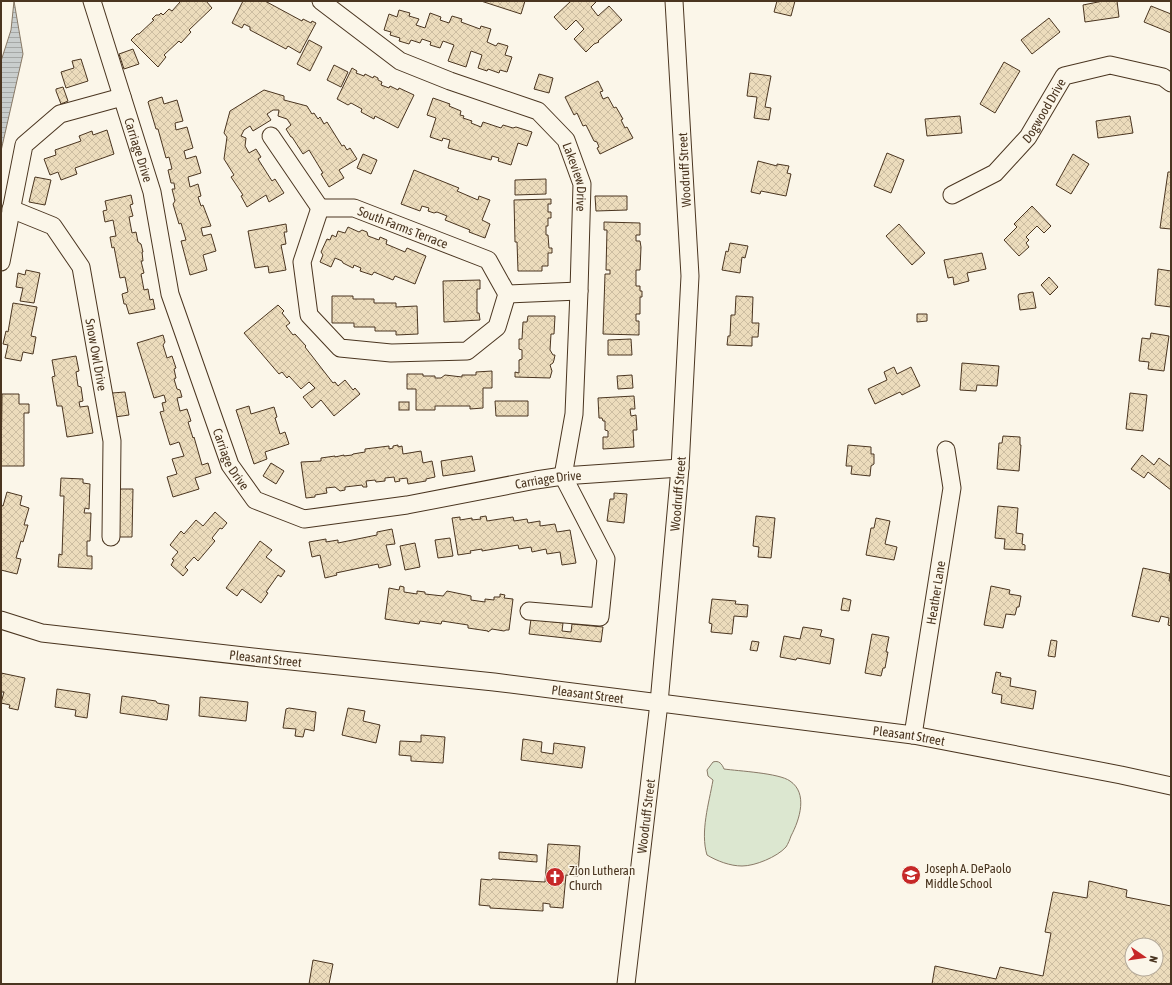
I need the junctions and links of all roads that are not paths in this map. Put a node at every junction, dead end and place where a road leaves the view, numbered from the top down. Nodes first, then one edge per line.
1 (92, 1) edge
2 (321, 1) edge
3 (674, 1) edge
4 (1171, 83) edge
5 (122, 97) junction
6 (271, 136) dead end
7 (952, 195) dead end
8 (320, 208) junction
9 (11, 209) junction
10 (1, 262) edge
11 (579, 291) junction
12 (507, 294) junction
13 (946, 450) dead end
14 (680, 468) junction
15 (563, 476) junction
16 (111, 537) dead end
17 (529, 611) dead end
18 (1, 620) edge
19 (659, 703) junction
20 (913, 735) junction
21 (1171, 786) edge
22 (626, 984) edge

1 - 5 street, Carriage Drive
2 - 11 street, Lakeview Drive
3 - 14 street, Woodruff Street
4 - 7 street, Dogwood Drive
5 - 9 street
5 - 15 street, Carriage Drive
6 - 8 street
8 - 12 street, South Farms Terrace
8 - 12 street
9 - 10 street
9 - 16 street, Snow Owl Drive
11 - 12 street
11 - 15 street, Lakeview Drive
13 - 20 street, Heather Lane
14 - 15 street, Carriage Drive
14 - 19 street, Woodruff Street
15 - 17 street
18 - 19 street, Pleasant Street
19 - 20 street, Pleasant Street
19 - 22 street, Woodruff Street
20 - 21 street, Pleasant Street

